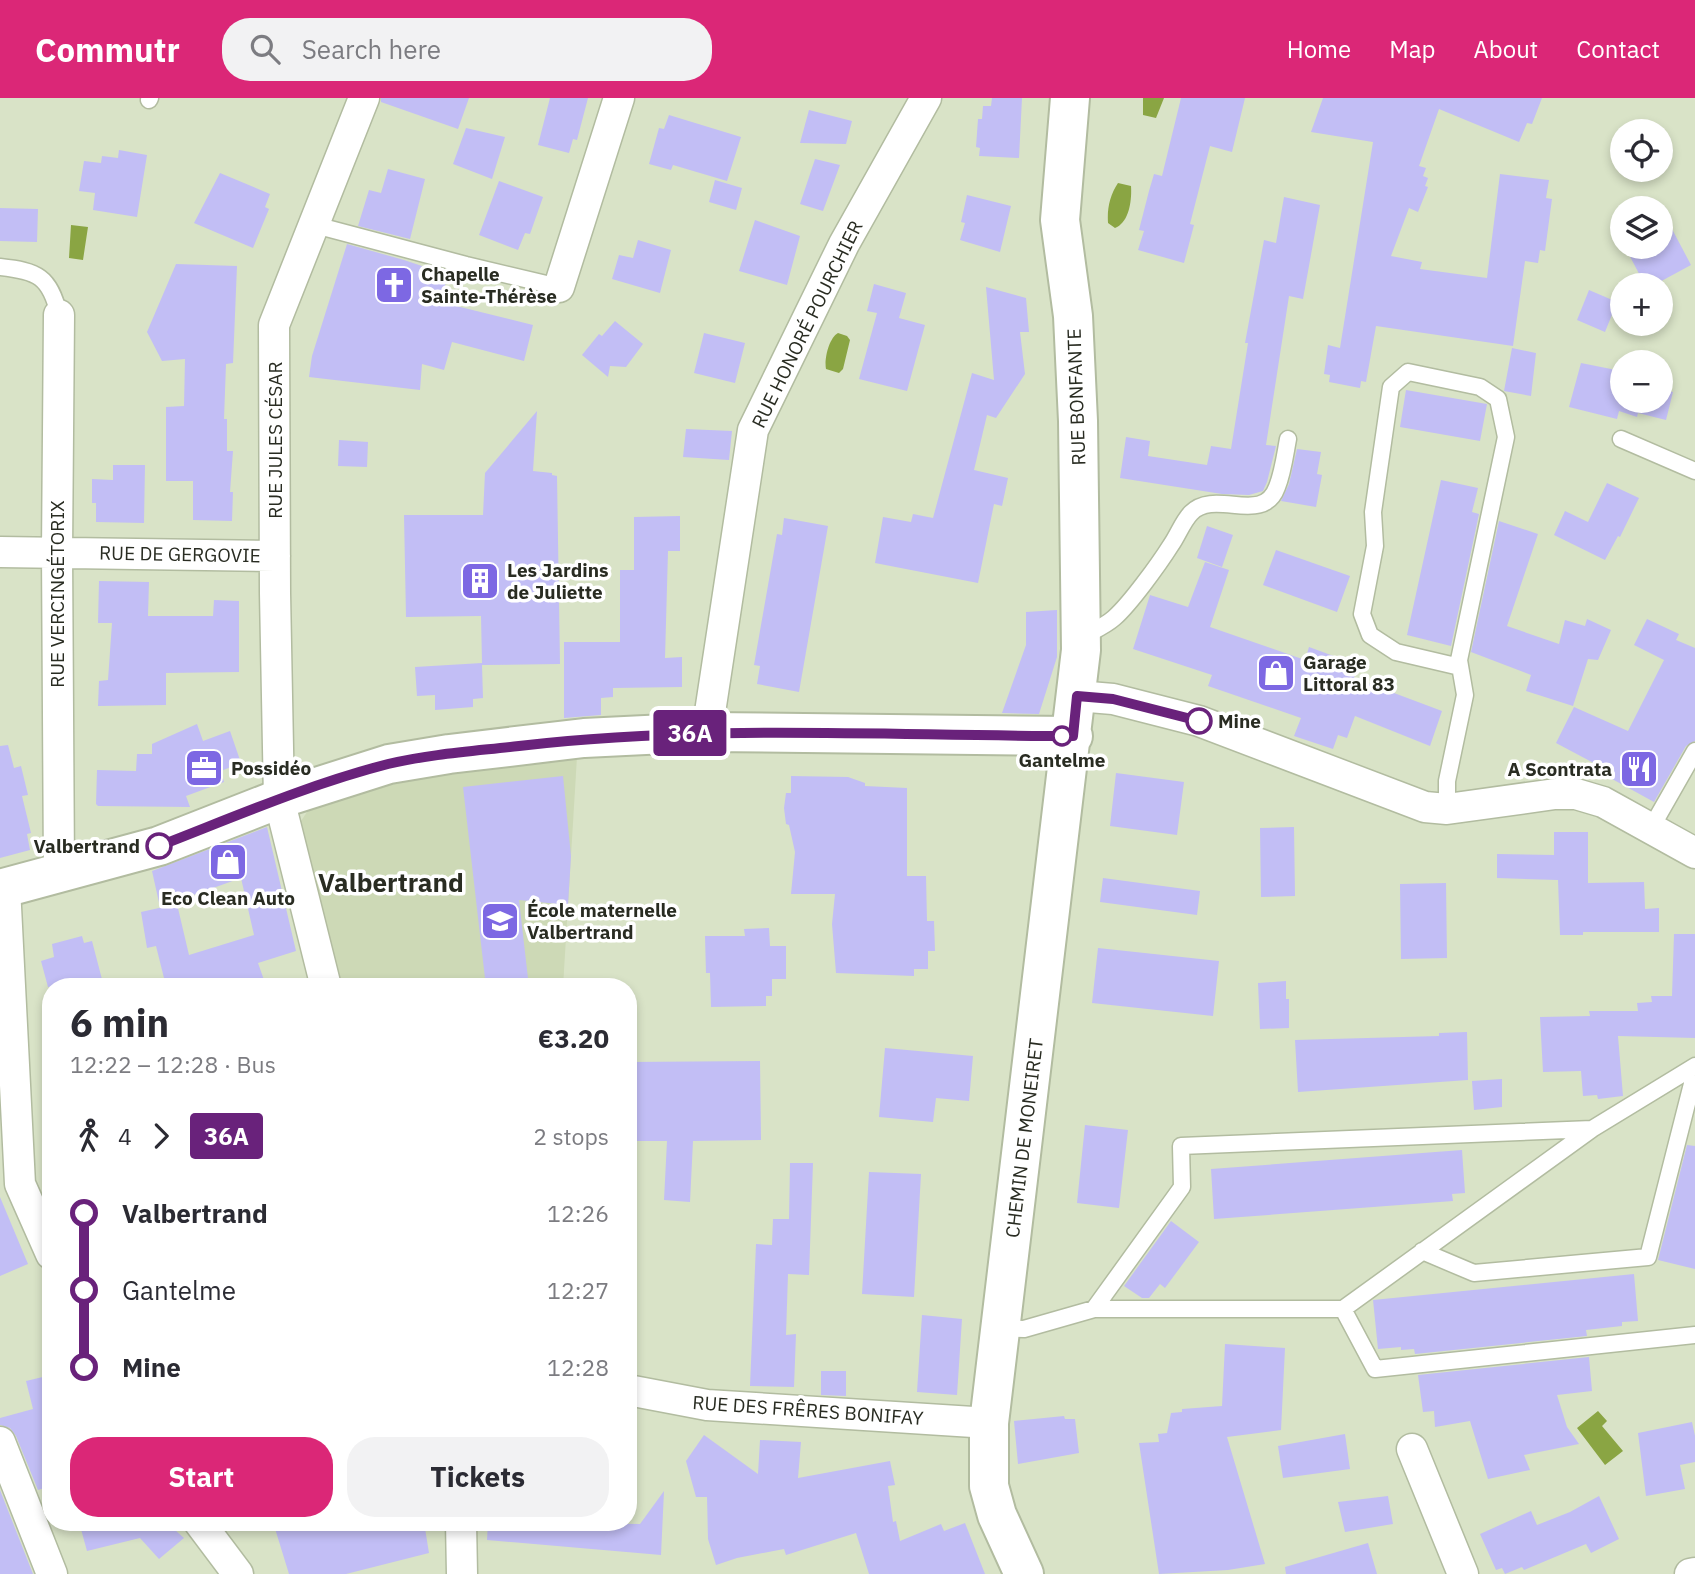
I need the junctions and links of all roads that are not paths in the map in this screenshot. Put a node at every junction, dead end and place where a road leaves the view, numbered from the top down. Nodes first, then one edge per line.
1 (364, 98) edge
2 (619, 98) edge
3 (926, 98) edge
4 (1070, 98) edge
5 (315, 225) junction
6 (0, 267) edge
7 (559, 287) joint
8 (59, 315) joint
9 (1288, 439) dead end
10 (1621, 439) dead end
11 (1695, 471) edge
12 (0, 552) edge
13 (57, 552) junction
14 (275, 556) junction
15 (1082, 637) junction
16 (1460, 667) junction
17 (1077, 696) junction
18 (707, 732) junction
19 (1073, 736) junction
20 (1695, 751) edge
21 (279, 799) junction
22 (1447, 809) junction
23 (1650, 830) junction
24 (1695, 853) edge
25 (59, 873) junction
26 (2, 888) edge
27 (324, 978) edge
28 (1695, 1066) edge
29 (1695, 1072) edge
30 (1592, 1129) junction
31 (42, 1234) edge
32 (1422, 1251) junction
33 (1094, 1309) junction
34 (1343, 1309) junction
35 (1002, 1328) junction
36 (1695, 1335) edge
37 (637, 1392) edge
38 (989, 1423) junction
39 (0, 1442) edge
40 (1412, 1450) dead end
41 (204, 1531) edge
42 (461, 1531) edge
43 (226, 1571) edge
44 (52, 1574) edge
45 (462, 1574) edge
46 (1024, 1574) edge
47 (1463, 1574) edge

1 - 5 street, RUE JULES CÉSAR
2 - 7 street
3 - 18 street, RUE HONORÉ POURCHIER
4 - 15 main road, RUE BONFANTE
5 - 7 lane
5 - 14 street, RUE JULES CÉSAR
6 - 8 lane
8 - 13 street, RUE VERCINGÉTORIX
9 - 15 lane
10 - 11 lane
12 - 13 street, RUE DE GERGOVIE
13 - 14 street, RUE DE GERGOVIE
13 - 25 street, RUE VERCINGÉTORIX
14 - 21 street, RUE JULES CÉSAR
15 - 17 main road, RUE BONFANTE
16 - 16 lane
16 - 22 lane
17 - 19 main road, CHEMIN DE MONEIRET
17 - 22 street
18 - 19 main road
18 - 21 main road
19 - 35 main road, CHEMIN DE MONEIRET
20 - 23 lane
21 - 25 main road
21 - 27 street, RUE JULES CÉSAR
22 - 23 street
23 - 24 street
25 - 26 main road
26 - 31 street
28 - 30 lane
29 - 32 lane
30 - 32 lane
30 - 33 lane
32 - 34 lane
33 - 34 lane
33 - 35 lane
34 - 36 lane
35 - 38 main road, CHEMIN DE MONEIRET
37 - 38 street, RUE DES FRÊRES BONIFAY
38 - 46 main road, CHEMIN DE MONEIRET
39 - 44 street
40 - 47 street
41 - 43 street
42 - 45 street

